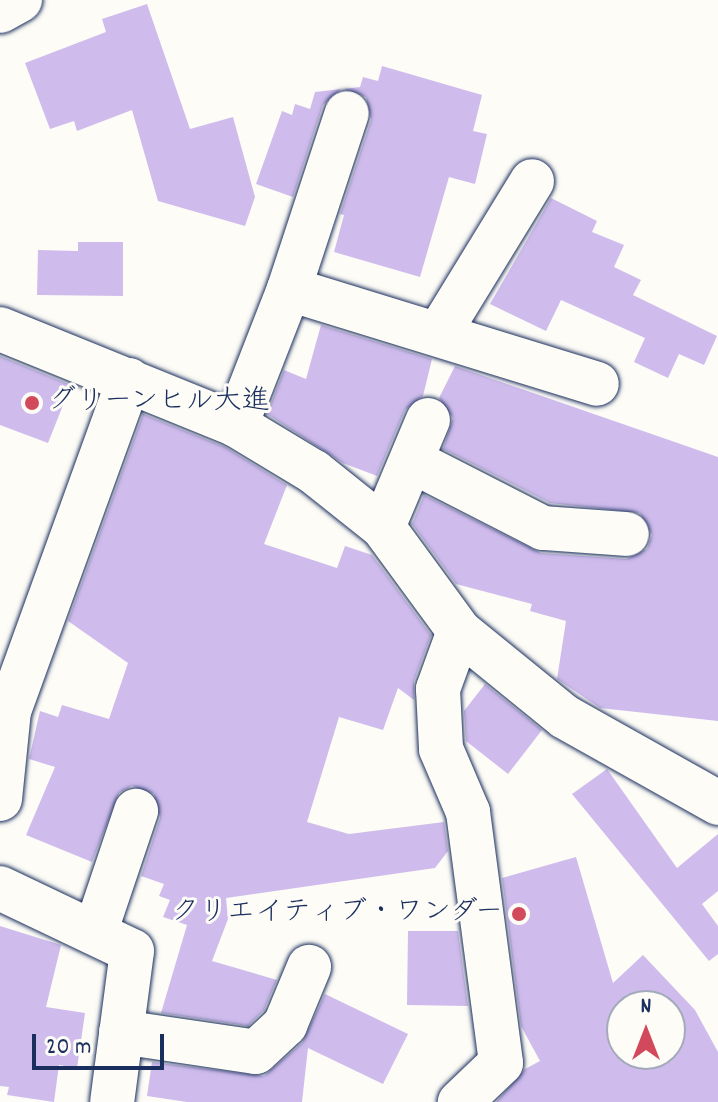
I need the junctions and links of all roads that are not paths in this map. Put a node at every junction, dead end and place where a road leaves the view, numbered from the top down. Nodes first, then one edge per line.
1 (20, 0) edge
2 (0, 11) edge
3 (347, 113) dead end
4 (532, 181) dead end
5 (289, 289) junction
6 (0, 329) edge
7 (439, 333) junction
8 (129, 380) junction
9 (597, 384) dead end
10 (428, 420) dead end
11 (236, 425) junction
12 (412, 461) junction
13 (383, 527) junction
14 (627, 534) dead end
15 (459, 631) junction
16 (4, 709) edge
17 (0, 799) edge
18 (718, 803) edge
19 (136, 811) dead end
20 (0, 888) edge
21 (95, 933) junction
22 (309, 967) dead end
23 (121, 1032) junction
24 (112, 1102) edge
25 (460, 1102) edge

1 - 2 street
3 - 5 street
4 - 7 street
5 - 7 street
5 - 11 street
6 - 8 street
7 - 9 street
8 - 11 street
8 - 16 street
10 - 12 street
11 - 13 street
12 - 13 street
12 - 14 street
13 - 15 street
15 - 18 street
15 - 25 street
16 - 17 street
19 - 21 street
20 - 21 street
21 - 23 street
22 - 23 street
23 - 24 street

